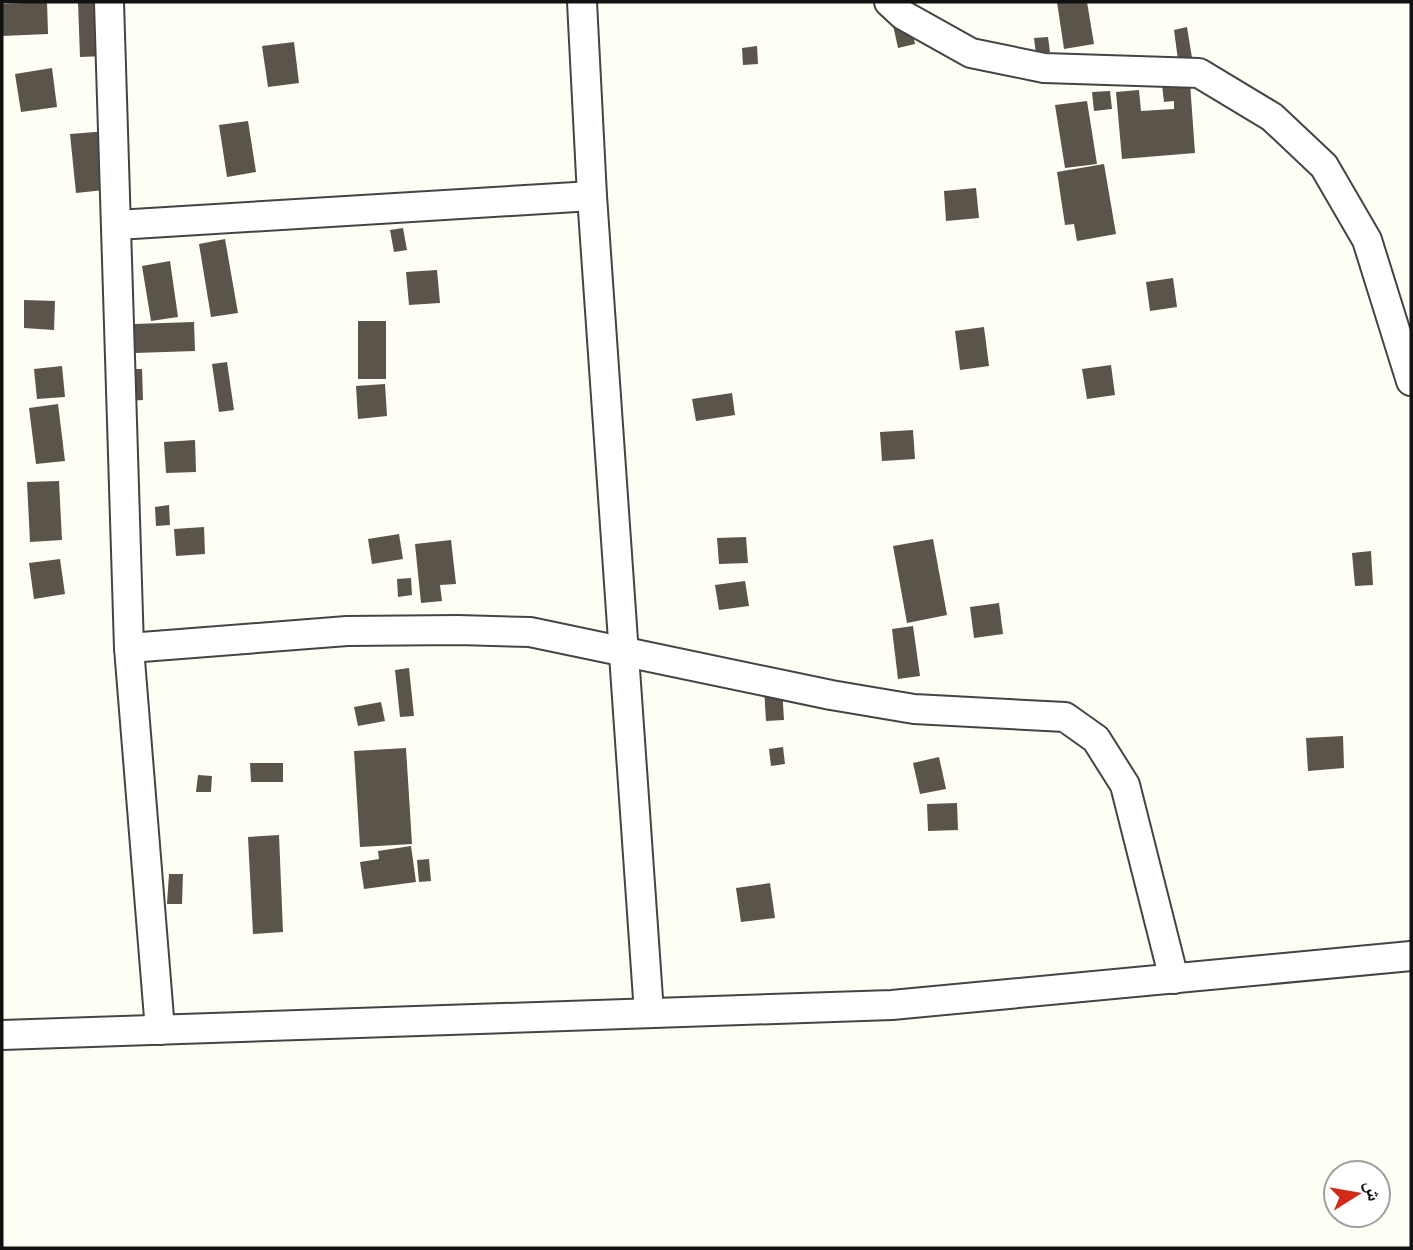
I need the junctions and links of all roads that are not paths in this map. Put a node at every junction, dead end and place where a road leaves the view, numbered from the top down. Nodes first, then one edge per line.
1 (109, 2) edge
2 (582, 2) edge
3 (889, 2) edge
4 (592, 196) junction
5 (117, 225) junction
6 (1411, 381) edge
7 (129, 648) junction
8 (624, 651) junction
9 (1411, 956) edge
10 (1174, 979) junction
11 (649, 1013) junction
12 (159, 1030) junction
13 (2, 1035) edge

1 - 5 street
2 - 4 street
3 - 6 street
4 - 5 street
4 - 8 street
5 - 7 street
7 - 8 street
7 - 12 street
8 - 10 street
8 - 11 street
9 - 10 street
10 - 11 street
11 - 12 street
12 - 13 street

